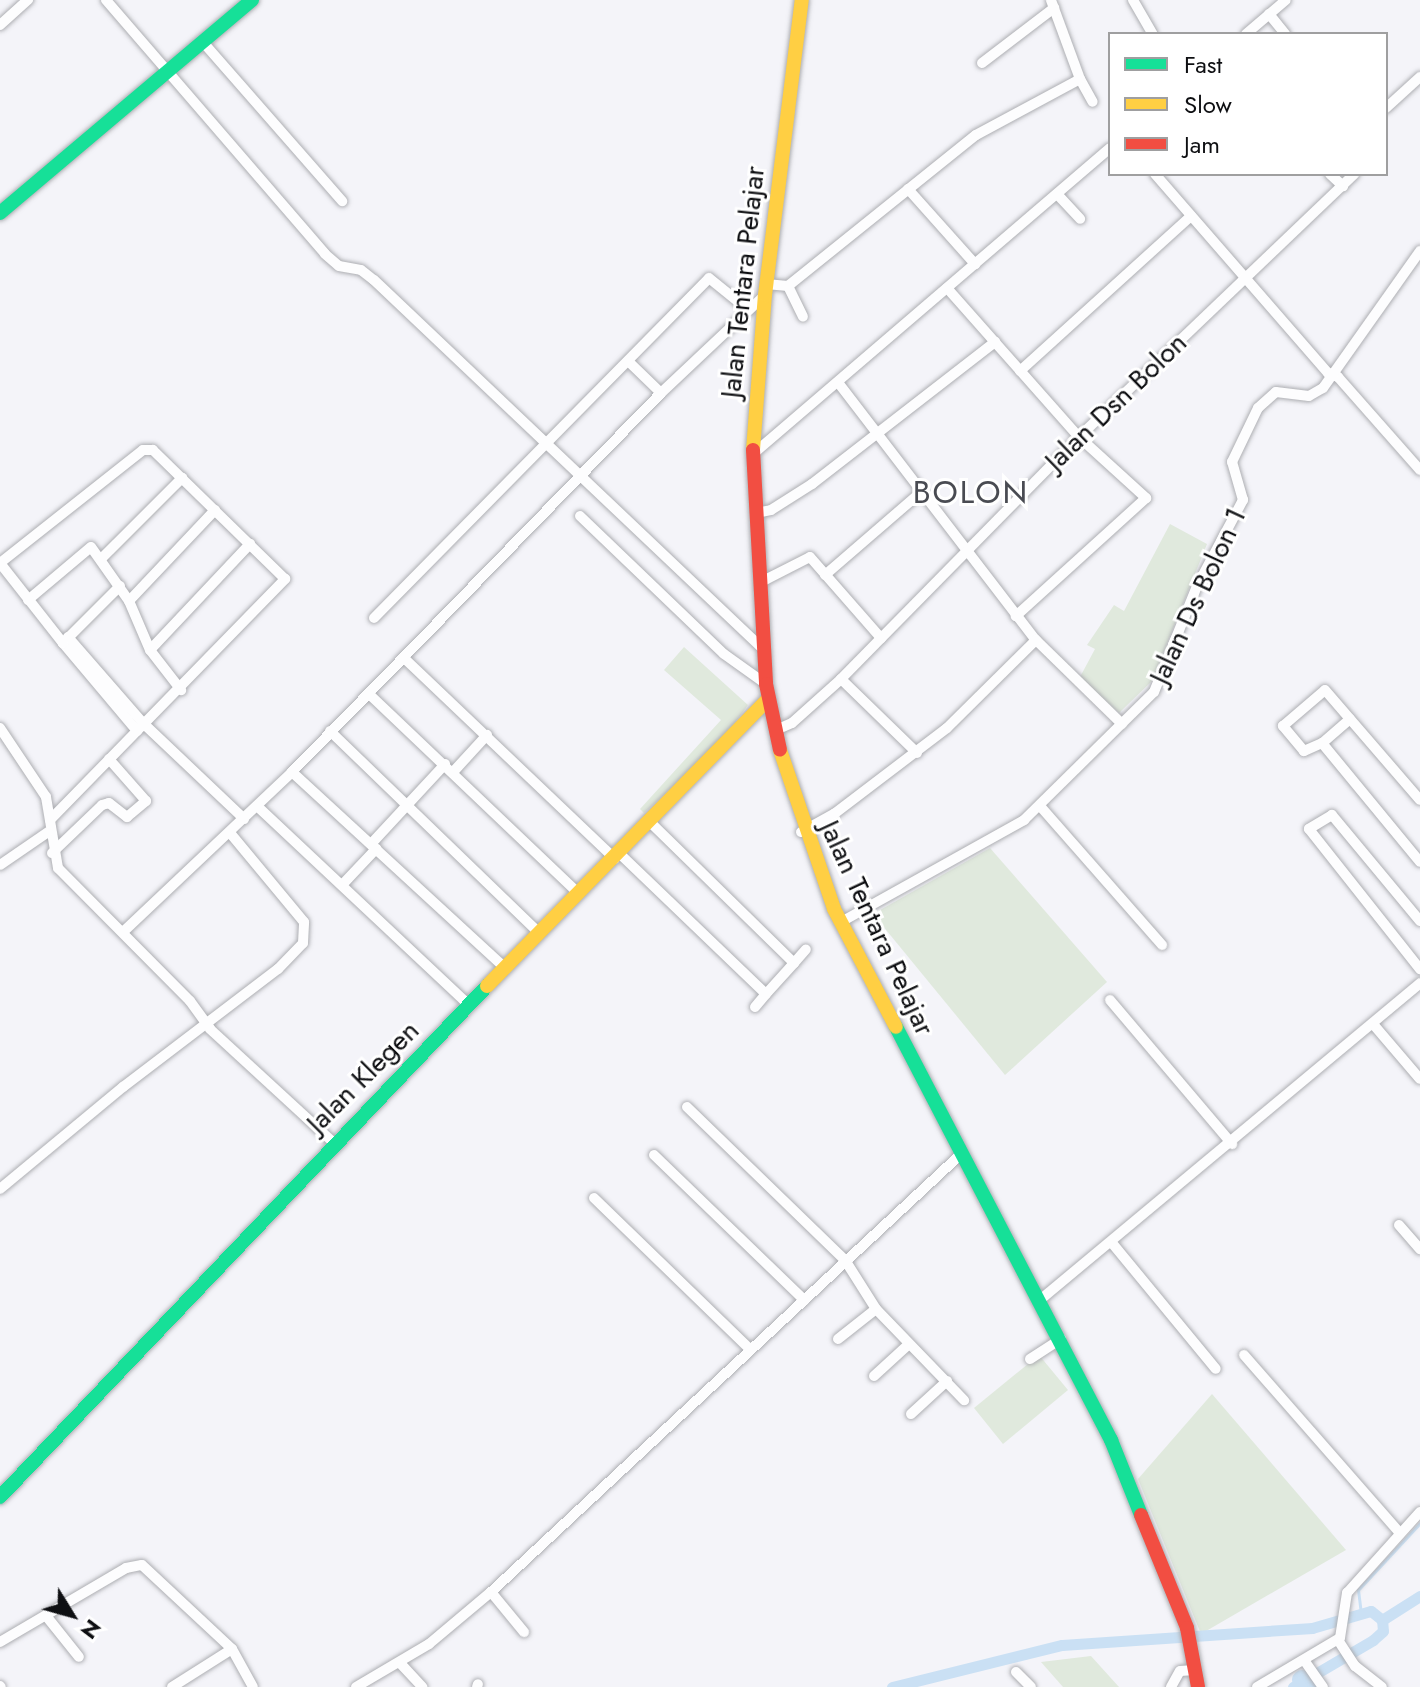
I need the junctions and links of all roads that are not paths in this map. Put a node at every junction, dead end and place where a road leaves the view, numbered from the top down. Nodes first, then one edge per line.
1 (28, 0) edge
2 (106, 0) edge
3 (252, 0) edge
4 (802, 0) edge
5 (1286, 0) edge
6 (1135, 1) edge
7 (1052, 4) edge
8 (1269, 14) junction
9 (0, 25) edge
10 (1152, 32) edge
11 (1248, 32) edge
12 (1283, 32) edge
13 (202, 41) junction
14 (982, 63) dead end
15 (168, 67) junction
16 (1420, 77) edge
17 (1080, 79) junction
18 (1093, 102) dead end
19 (1388, 106) edge
20 (1108, 150) edge
21 (1157, 176) edge
22 (1332, 176) edge
23 (1352, 176) edge
24 (1343, 186) junction
25 (908, 189) junction
26 (1057, 194) junction
27 (342, 201) dead end
28 (0, 213) edge
29 (1191, 216) junction
30 (1080, 219) dead end
31 (1420, 251) edge
32 (975, 264) junction
33 (1244, 279) junction
34 (788, 286) junction
35 (947, 288) junction
36 (766, 289) junction
37 (746, 308) junction
38 (803, 317) dead end
39 (995, 342) junction
40 (628, 361) junction
41 (1020, 371) junction
42 (1333, 374) junction
43 (840, 385) junction
44 (661, 393) junction
45 (876, 434) junction
46 (1079, 437) junction
47 (546, 444) junction
48 (753, 454) junction
49 (1420, 470) edge
50 (581, 477) junction
51 (182, 478) junction
52 (920, 493) junction
53 (215, 510) junction
54 (756, 513) junction
55 (580, 516) dead end
56 (250, 544) junction
57 (966, 552) junction
58 (101, 559) junction
59 (825, 575) junction
60 (759, 583) junction
61 (120, 586) junction
62 (28, 600) junction
63 (129, 601) junction
64 (1016, 616) junction
65 (374, 618) dead end
66 (881, 638) junction
67 (65, 640) junction
68 (1036, 640) junction
69 (763, 649) junction
70 (150, 650) junction
71 (404, 658) junction
72 (841, 679) junction
73 (181, 690) junction
74 (767, 691) junction
75 (369, 694) junction
76 (1350, 719) junction
77 (1122, 724) junction
78 (0, 728) edge
79 (141, 728) junction
80 (776, 730) junction
81 (330, 731) junction
82 (487, 735) junction
83 (1322, 743) junction
84 (917, 753) junction
85 (109, 759) junction
86 (449, 768) junction
87 (292, 772) junction
88 (1420, 800) edge
89 (407, 803) junction
90 (257, 806) junction
91 (1040, 806) junction
92 (244, 819) junction
93 (50, 820) junction
94 (651, 823) junction
95 (48, 832) junction
96 (801, 832) junction
97 (230, 833) junction
98 (374, 846) junction
99 (52, 853) junction
100 (618, 856) junction
101 (1420, 862) edge
102 (0, 865) edge
103 (342, 885) junction
104 (579, 894) junction
105 (1420, 921) edge
106 (841, 922) junction
107 (123, 932) junction
108 (540, 934) junction
109 (1162, 945) dead end
110 (806, 949) dead end
111 (794, 963) junction
112 (506, 969) junction
113 (1420, 969) edge
114 (1420, 983) edge
115 (766, 994) junction
116 (1110, 1000) dead end
117 (470, 1006) junction
118 (755, 1007) dead end
119 (207, 1023) junction
120 (1373, 1024) junction
121 (1420, 1079) edge
122 (687, 1107) dead end
123 (334, 1143) junction
124 (1232, 1144) junction
125 (961, 1154) junction
126 (654, 1155) dead end
127 (0, 1189) edge
128 (594, 1198) dead end
129 (1399, 1225) dead end
130 (1112, 1243) junction
131 (1420, 1249) edge
132 (845, 1260) junction
133 (804, 1300) junction
134 (1040, 1300) junction
135 (876, 1309) junction
136 (838, 1339) dead end
137 (1061, 1339) junction
138 (909, 1344) junction
139 (749, 1348) junction
140 (1244, 1355) dead end
141 (1030, 1359) dead end
142 (1216, 1369) dead end
143 (874, 1376) dead end
144 (947, 1381) junction
145 (964, 1400) dead end
146 (911, 1414) dead end
147 (0, 1497) edge
148 (1420, 1512) edge
149 (1399, 1532) junction
150 (491, 1592) junction
151 (47, 1617) junction
152 (524, 1632) dead end
153 (0, 1642) edge
154 (1340, 1643) junction
155 (232, 1649) junction
156 (79, 1657) dead end
157 (400, 1663) junction
158 (1308, 1667) junction
159 (1195, 1670) junction
160 (1016, 1672) dead end
161 (172, 1687) edge
162 (253, 1687) edge
163 (356, 1687) edge
164 (422, 1687) edge
165 (1031, 1687) edge
166 (1171, 1687) edge
167 (1198, 1687) edge
168 (1257, 1687) edge
169 (1323, 1687) edge
170 (1382, 1687) edge

1 - 9 street
2 - 15 street
3 - 13 main road
4 - 36 main road, Jalan Tentara Pelajar
5 - 8 street
6 - 10 street
7 - 14 street
7 - 17 street
8 - 11 street
8 - 12 street
13 - 15 main road
13 - 27 street
15 - 28 main road
15 - 47 street
16 - 19 street
17 - 18 street
17 - 25 street
20 - 26 street
21 - 29 street
22 - 24 street
23 - 24 street, Jalan Dsn Bolon
24 - 33 street, Jalan Dsn Bolon
25 - 32 street
25 - 34 street
26 - 30 street
26 - 32 street
29 - 33 street
29 - 41 street
31 - 42 street, Jalan Ds Bolon 1
32 - 35 street
33 - 42 street
33 - 46 street, Jalan Dsn Bolon
34 - 36 street
34 - 38 street
35 - 39 street
35 - 43 street
36 - 37 street
36 - 48 main road, Jalan Tentara Pelajar
37 - 40 street
37 - 44 street
39 - 41 street
39 - 45 street
40 - 44 street
40 - 47 street
41 - 46 street
42 - 49 street
42 - 77 street, Jalan Ds Bolon 1
43 - 45 street
43 - 48 street
44 - 50 street
45 - 52 street
45 - 54 street
46 - 57 street, Jalan Dsn Bolon
46 - 64 street
47 - 50 street
47 - 65 street
48 - 54 main road, Jalan Tentara Pelajar
50 - 69 street
50 - 71 street
51 - 53 street
51 - 58 street
51 - 62 street
52 - 57 street
52 - 59 street
53 - 56 street
53 - 63 street
54 - 60 main road, Jalan Tentara Pelajar
55 - 74 street
56 - 70 street
56 - 73 street
57 - 64 street
57 - 66 street, Jalan Dsn Bolon
58 - 61 street
58 - 62 street
59 - 60 street
59 - 66 street
60 - 69 main road, Jalan Tentara Pelajar
61 - 63 street
61 - 67 street
62 - 67 street
63 - 70 street
64 - 68 street
66 - 72 street, Jalan Dsn Bolon
67 - 79 street
68 - 77 street
68 - 84 street
69 - 74 main road, Jalan Tentara Pelajar
70 - 73 street
71 - 75 street
71 - 82 street
72 - 80 street, Jalan Dsn Bolon
72 - 84 street
73 - 79 street
74 - 80 main road, Jalan Tentara Pelajar
74 - 94 main road, Jalan Klegen
75 - 81 street
75 - 86 street
76 - 83 street
76 - 83 street
76 - 88 street
77 - 91 street, Jalan Ds Bolon 1
78 - 93 street
79 - 85 street
79 - 92 street
80 - 96 main road, Jalan Tentara Pelajar
81 - 87 street
81 - 89 street
82 - 86 street
82 - 100 street
83 - 101 street
84 - 96 street
85 - 93 street
85 - 99 street
86 - 89 street
86 - 104 street
87 - 90 street
87 - 98 street
89 - 98 street
89 - 108 street
90 - 92 street
90 - 103 street
91 - 106 street, Jalan Ds Bolon 1
91 - 109 street
92 - 97 street
93 - 95 street
94 - 100 main road, Jalan Klegen
94 - 111 street
95 - 99 street
95 - 102 street
96 - 106 main road, Jalan Tentara Pelajar
97 - 107 street
97 - 119 street
98 - 103 street
98 - 112 street
99 - 107 street
100 - 104 main road, Jalan Klegen
100 - 115 street
103 - 117 street
104 - 108 main road, Jalan Klegen
105 - 113 street
106 - 125 main road, Jalan Tentara Pelajar
107 - 119 street
108 - 112 main road, Jalan Klegen
110 - 111 street
111 - 115 street
112 - 117 main road, Jalan Klegen
114 - 120 street
115 - 118 street
116 - 124 street
117 - 123 main road, Jalan Klegen
119 - 123 street
119 - 127 street
120 - 121 street
120 - 124 street
122 - 132 street
123 - 147 main road, Jalan Klegen
124 - 130 street
125 - 132 street
125 - 134 main road, Jalan Tentara Pelajar
126 - 133 street
128 - 139 street
129 - 131 street
130 - 134 street
130 - 142 street
132 - 133 street
132 - 135 street
133 - 139 street
134 - 137 main road, Jalan Tentara Pelajar
135 - 136 street
135 - 138 street
137 - 141 street
137 - 159 main road, Jalan Tentara Pelajar
138 - 143 street
138 - 144 street
139 - 150 street
140 - 149 street
144 - 145 street
144 - 146 street
148 - 149 street
149 - 154 street
150 - 152 street
150 - 157 street
151 - 153 street
151 - 155 street
151 - 156 street
154 - 158 street
154 - 170 street
155 - 161 street
155 - 162 street
157 - 163 street
157 - 164 street
158 - 168 street
158 - 169 street
159 - 166 street
159 - 167 main road
160 - 165 street

